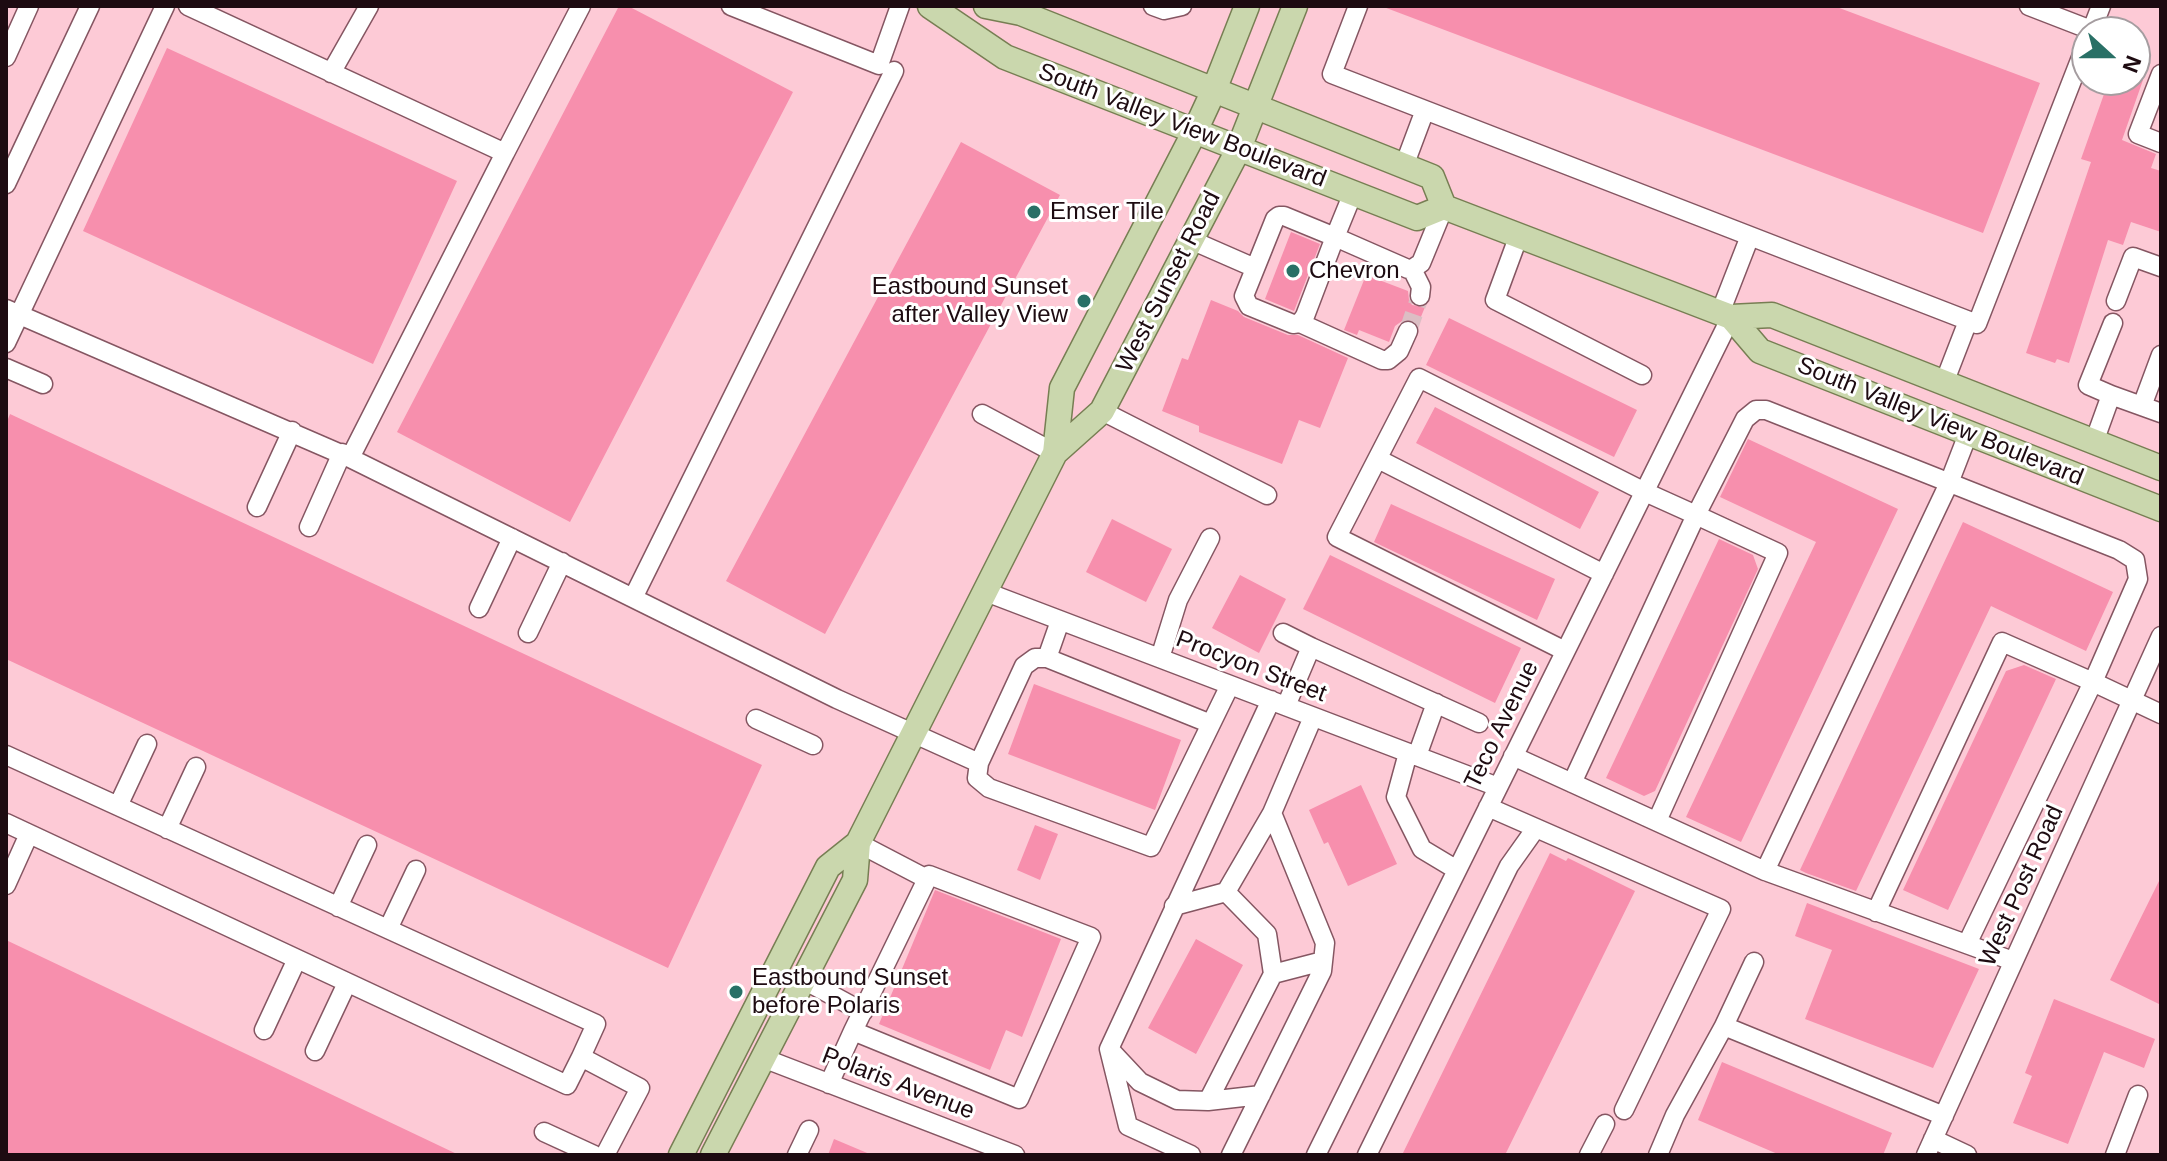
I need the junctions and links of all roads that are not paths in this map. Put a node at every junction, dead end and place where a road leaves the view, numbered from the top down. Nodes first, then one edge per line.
1 (29, 6) edge
2 (90, 6) edge
3 (165, 6) edge
4 (188, 6) edge
5 (369, 6) edge
6 (581, 6) edge
7 (731, 6) edge
8 (900, 6) edge
9 (930, 6) edge
10 (986, 6) edge
11 (1153, 6) edge
12 (1182, 6) edge
13 (1247, 6) edge
14 (1295, 6) edge
15 (1358, 6) edge
16 (2029, 6) edge
17 (219, 12) edge
18 (2071, 26) edge
19 (6, 57) edge
20 (894, 71) dead end
21 (331, 73) junction
22 (2161, 74) edge
23 (2071, 84) edge
24 (1214, 90) junction
25 (1256, 107) junction
26 (1425, 110) junction
27 (1195, 131) junction
28 (2161, 143) edge
29 (1239, 148) junction
30 (505, 153) junction
31 (1404, 166) junction
32 (6, 184) edge
33 (1353, 193) junction
34 (1444, 207) junction
35 (1519, 235) junction
36 (1750, 236) junction
37 (1335, 237) junction
38 (1191, 240) junction
39 (2161, 267) edge
40 (1255, 268) junction
41 (1412, 269) junction
42 (1420, 296) tunnel mouth
43 (2116, 301) dead end
44 (13, 312) edge
45 (1725, 315) junction
46 (1968, 321) junction
47 (1300, 323) junction
48 (2113, 323) dead end
49 (1408, 331) tunnel mouth
50 (6, 343) edge
51 (2161, 355) edge
52 (6, 368) edge
53 (1642, 375) dead end
54 (1944, 383) junction
55 (43, 384) dead end
56 (2111, 395) junction
57 (2142, 406) junction
58 (1102, 411) junction
59 (2161, 413) edge
60 (982, 414) dead end
61 (292, 431) junction
62 (1968, 434) junction
63 (2094, 442) junction
64 (1055, 453) junction
65 (346, 455) junction
66 (1378, 459) junction
67 (2161, 468) edge
68 (1949, 483) junction
69 (1645, 492) junction
70 (1267, 495) dead end
71 (257, 507) dead end
72 (2161, 509) edge
73 (1696, 515) junction
74 (309, 527) dead end
75 (512, 538) junction
76 (1210, 538) dead end
77 (562, 562) junction
78 (1604, 574) junction
79 (986, 592) junction
80 (633, 598) junction
81 (479, 608) dead end
82 (1060, 621) junction
83 (528, 633) dead end
84 (1283, 633) dead end
85 (2161, 636) edge
86 (1311, 647) junction
87 (1565, 651) junction
88 (1047, 658) junction
89 (1160, 658) junction
90 (2093, 682) junction
91 (1230, 685) junction
92 (2132, 700) junction
93 (1278, 703) junction
94 (1436, 703) junction
95 (2161, 714) edge
96 (1313, 717) junction
97 (756, 719) dead end
98 (1479, 723) dead end
99 (1211, 724) junction
100 (915, 733) junction
101 (147, 744) dead end
102 (813, 745) dead end
103 (1413, 754) junction
104 (6, 755) edge
105 (1513, 756) junction
106 (979, 763) junction
107 (196, 767) dead end
108 (1572, 783) junction
109 (1498, 787) junction
110 (118, 806) junction
111 (1488, 807) junction
112 (1272, 813) junction
113 (1657, 821) junction
114 (6, 823) edge
115 (1536, 828) junction
116 (167, 829) junction
117 (29, 834) junction
118 (858, 843) junction
119 (367, 845) dead end
120 (416, 870) dead end
121 (1457, 870) junction
122 (1765, 871) junction
123 (927, 879) junction
124 (6, 885) edge
125 (1226, 892) junction
126 (1174, 906) junction
127 (338, 907) junction
128 (1876, 912) junction
129 (388, 929) junction
130 (1967, 944) junction
131 (297, 959) junction
132 (1323, 961) junction
133 (2013, 961) junction
134 (1754, 962) dead end
135 (1273, 974) junction
136 (804, 980) junction
137 (347, 983) junction
138 (863, 1012) junction
139 (1724, 1026) junction
140 (264, 1030) dead end
141 (853, 1031) junction
142 (1109, 1049) junction
143 (315, 1051) dead end
144 (581, 1057) junction
145 (763, 1058) junction
146 (829, 1084) junction
147 (1261, 1095) junction
148 (2138, 1095) dead end
149 (1208, 1101) junction
150 (1624, 1110) dead end
151 (1944, 1116) junction
152 (1605, 1124) dead end
153 (809, 1130) dead end
154 (544, 1132) dead end
155 (1930, 1147) edge
156 (981, 1149) edge
157 (594, 1155) edge
158 (605, 1155) edge
159 (681, 1155) edge
160 (713, 1155) edge
161 (797, 1155) edge
162 (1012, 1155) edge
163 (1191, 1155) edge
164 (1231, 1155) edge
165 (1316, 1155) edge
166 (1367, 1155) edge
167 (1589, 1155) edge
168 (1658, 1155) edge
169 (1967, 1155) edge
170 (2115, 1155) edge

1 - 19 street
2 - 32 street
3 - 44 street
4 - 17 street
5 - 21 street
6 - 30 street
7 - 8 street
9 - 27 main road, South Valley View Boulevard
10 - 24 main road, South Valley View Boulevard
11 - 12 street
13 - 24 main road, West Sunset Road
14 - 25 main road, West Sunset Road
15 - 26 street
16 - 18 street
17 - 21 street
20 - 80 street
21 - 30 street
22 - 28 street
23 - 46 street
24 - 25 main road, South Valley View Boulevard
24 - 27 main road, West Sunset Road
25 - 29 main road, West Sunset Road
25 - 31 main road, South Valley View Boulevard
26 - 31 street
26 - 36 street
27 - 29 main road, South Valley View Boulevard
27 - 64 main road, West Sunset Road
29 - 33 main road, South Valley View Boulevard
29 - 38 main road, West Sunset Road
30 - 65 street
31 - 34 main road, South Valley View Boulevard
33 - 34 main road, South Valley View Boulevard
33 - 37 street
34 - 35 main road, South Valley View Boulevard
34 - 41 street
35 - 45 main road, South Valley View Boulevard
35 - 53 street
36 - 45 street, Teco Avenue
36 - 46 street
37 - 40 street
37 - 41 street
37 - 47 street
38 - 40 street
38 - 58 main road, West Sunset Road
39 - 43 street
40 - 47 street
41 - 42 street
44 - 50 street
44 - 61 street
45 - 54 main road, South Valley View Boulevard
45 - 62 main road, South Valley View Boulevard
45 - 69 street, Teco Avenue
46 - 54 street
47 - 49 street
48 - 56 street
51 - 57 street
52 - 55 street
54 - 63 main road, South Valley View Boulevard
56 - 57 street
56 - 63 street
57 - 59 street
58 - 64 main road, West Sunset Road
58 - 70 street
60 - 64 street
61 - 65 street
61 - 71 street
62 - 68 street
62 - 72 main road, South Valley View Boulevard
63 - 67 main road, South Valley View Boulevard
64 - 79 main road, West Sunset Road
65 - 74 street
65 - 75 street
66 - 69 street
66 - 78 street
66 - 87 street
68 - 73 street
68 - 90 street
68 - 122 street
69 - 73 street
69 - 78 street, Teco Avenue
73 - 108 street
73 - 113 street
75 - 77 street
75 - 81 street
76 - 89 street
77 - 80 street
77 - 83 street
78 - 87 street, Teco Avenue
79 - 82 street, Procyon Street
79 - 100 main road, West Sunset Road
80 - 100 street
82 - 88 street
82 - 89 street, Procyon Street
84 - 86 street
85 - 92 street, West Post Road
86 - 93 street
86 - 94 street
87 - 105 street, Teco Avenue
88 - 99 street
88 - 106 street
89 - 91 street, Procyon Street
90 - 92 street
90 - 128 street
90 - 130 street
91 - 93 street, Procyon Street
91 - 99 street
92 - 95 street
92 - 133 street, West Post Road
93 - 96 street, Procyon Street
93 - 126 street
94 - 98 street
94 - 103 street
96 - 103 street, Procyon Street
96 - 112 street
97 - 102 street
99 - 106 street
100 - 106 street
100 - 118 main road, West Sunset Road
101 - 110 street
103 - 109 street, Procyon Street
103 - 121 street
104 - 110 street
105 - 108 street
105 - 109 street, Teco Avenue
107 - 116 street
108 - 113 street
109 - 111 street, Teco Avenue
110 - 116 street
111 - 115 street
111 - 121 street, Teco Avenue
112 - 125 street
112 - 132 street
113 - 122 street
114 - 117 street
115 - 150 street
115 - 166 street
116 - 127 street
117 - 124 street
117 - 131 street
118 - 123 street
118 - 136 main road, West Sunset Road
118 - 159 main road, West Sunset Road
119 - 127 street
120 - 129 street
121 - 165 street, Teco Avenue
122 - 128 street
123 - 138 street
123 - 141 street
125 - 126 street
125 - 135 street
126 - 142 street
127 - 129 street
128 - 130 street
129 - 144 street
130 - 133 street
131 - 137 street
131 - 140 street
132 - 135 street
132 - 147 street
133 - 151 street, West Post Road
134 - 139 street
135 - 149 street
136 - 138 street
136 - 145 main road, West Sunset Road
137 - 143 street
137 - 144 street
138 - 141 street
139 - 151 street
139 - 168 street
141 - 146 street
142 - 149 street
142 - 163 street
144 - 158 street
145 - 146 street, Polaris Avenue
145 - 160 main road, West Sunset Road
146 - 156 street, Polaris Avenue
147 - 149 street
147 - 164 street
148 - 170 street
151 - 155 street, West Post Road
152 - 167 street
153 - 161 street
154 - 157 street
155 - 169 street
156 - 162 street, Polaris Avenue

